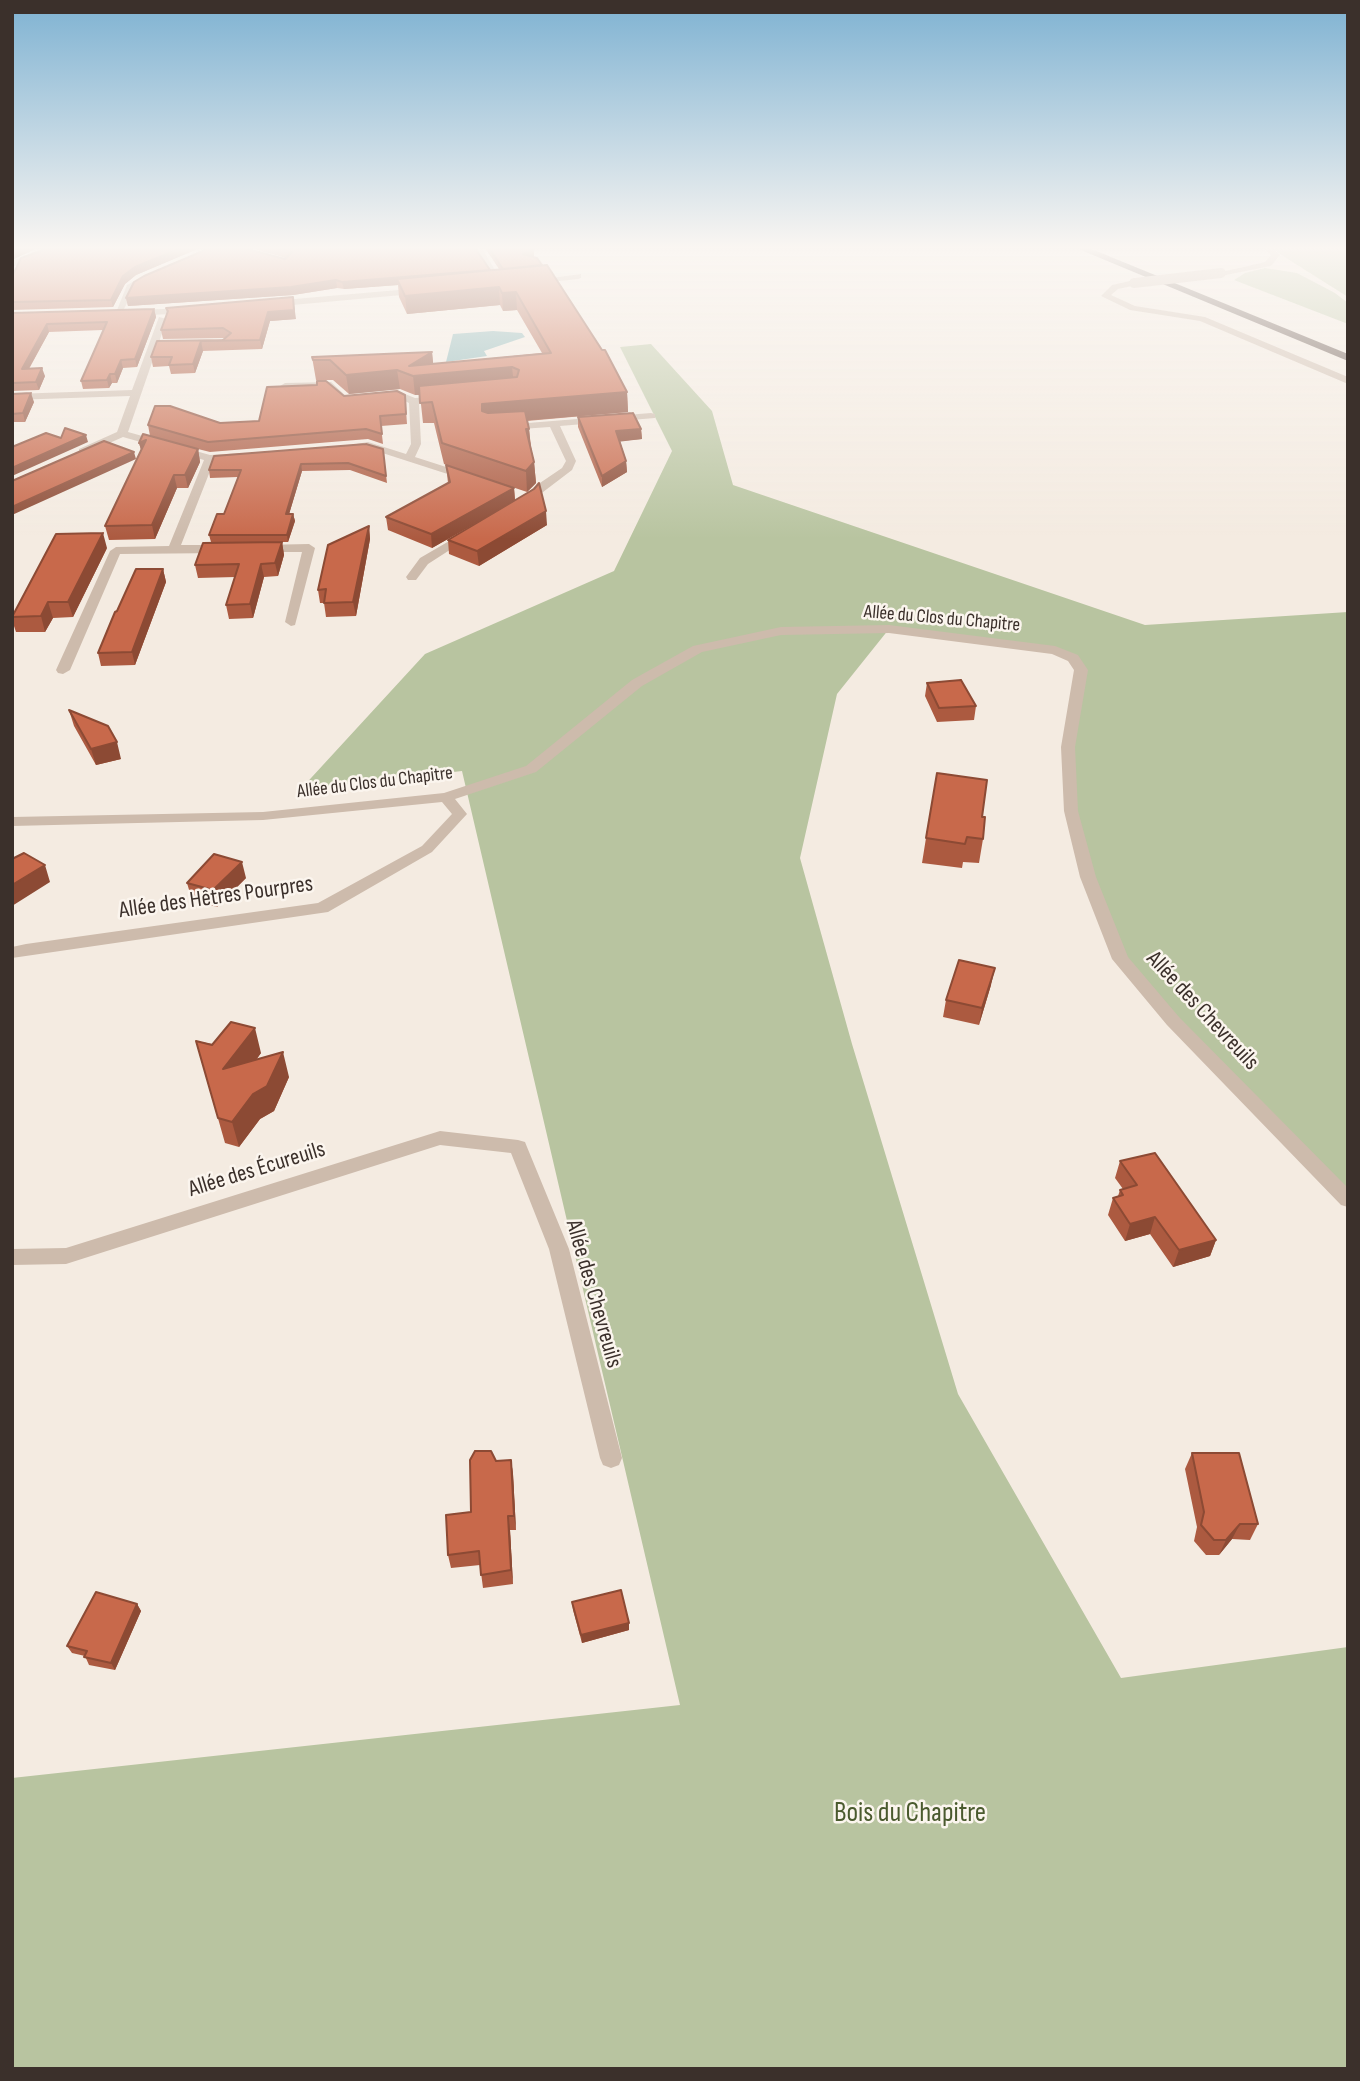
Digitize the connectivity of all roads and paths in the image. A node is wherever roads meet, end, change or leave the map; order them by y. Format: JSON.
{"nodes":[{"id":1,"x":153,"y":345,"type":"edge"},
{"id":2,"x":1263,"y":345,"type":"edge"},
{"id":3,"x":1315,"y":345,"type":"edge"},
{"id":4,"x":1344,"y":357,"type":"edge"},
{"id":5,"x":1348,"y":381,"type":"edge"},
{"id":6,"x":285,"y":386,"type":"edge"},
{"id":7,"x":135,"y":393,"type":"junction"},
{"id":8,"x":12,"y":397,"type":"edge"},
{"id":9,"x":373,"y":397,"type":"edge"},
{"id":10,"x":359,"y":398,"type":"edge"},
{"id":11,"x":451,"y":398,"type":"edge"},
{"id":12,"x":414,"y":401,"type":"junction"},
{"id":13,"x":651,"y":416,"type":"dead end"},
{"id":14,"x":553,"y":424,"type":"junction"},
{"id":15,"x":489,"y":428,"type":"edge"},
{"id":16,"x":122,"y":434,"type":"junction"},
{"id":17,"x":342,"y":447,"type":"edge"},
{"id":18,"x":250,"y":454,"type":"edge"},
{"id":19,"x":73,"y":456,"type":"edge"},
{"id":20,"x":210,"y":457,"type":"junction"},
{"id":21,"x":409,"y":458,"type":"junction"},
{"id":22,"x":481,"y":482,"type":"edge"},
{"id":23,"x":506,"y":512,"type":"edge"},
{"id":24,"x":482,"y":526,"type":"edge"},
{"id":25,"x":255,"y":548,"type":"edge"},
{"id":26,"x":174,"y":549,"type":"junction"},
{"id":27,"x":242,"y":549,"type":"edge"},
{"id":28,"x":412,"y":577,"type":"dead end"},
{"id":29,"x":291,"y":622,"type":"dead end"},
{"id":30,"x":1073,"y":658,"type":"joint"},
{"id":31,"x":63,"y":670,"type":"dead end"},
{"id":32,"x":446,"y":797,"type":"junction"},
{"id":33,"x":12,"y":822,"type":"edge"},
{"id":34,"x":12,"y":953,"type":"edge"},
{"id":35,"x":518,"y":1147,"type":"joint"},
{"id":36,"x":1348,"y":1200,"type":"edge"},
{"id":37,"x":12,"y":1257,"type":"edge"},
{"id":38,"x":611,"y":1458,"type":"dead end"}],
"edges":[{"from":1,"to":7,"type":"street"},
{"from":2,"to":5,"type":"street","bridge":true},
{"from":3,"to":4,"type":"highway"},
{"from":6,"to":10,"type":"street"},
{"from":7,"to":8,"type":"street"},
{"from":7,"to":16,"type":"street"},
{"from":9,"to":12,"type":"street"},
{"from":11,"to":12,"type":"street"},
{"from":12,"to":21,"type":"street"},
{"from":13,"to":14,"type":"street"},
{"from":14,"to":15,"type":"street"},
{"from":14,"to":23,"type":"street"},
{"from":16,"to":19,"type":"street"},
{"from":16,"to":20,"type":"street"},
{"from":17,"to":21,"type":"street"},
{"from":18,"to":20,"type":"street"},
{"from":20,"to":26,"type":"street"},
{"from":21,"to":22,"type":"street"},
{"from":24,"to":28,"type":"street"},
{"from":25,"to":29,"type":"street"},
{"from":26,"to":27,"type":"street"},
{"from":26,"to":31,"type":"street"},
{"from":30,"to":32,"type":"street","name":"Allée du Clos du Chapitre"},
{"from":30,"to":36,"type":"street","name":"Allée des Chevreuils"},
{"from":32,"to":33,"type":"street","name":"Allée du Clos du Chapitre"},
{"from":32,"to":34,"type":"street","name":"Allée des Hêtres Pourpres"},
{"from":35,"to":37,"type":"street","name":"Allée des Écureuils"},
{"from":35,"to":38,"type":"street","name":"Allée des Chevreuils"}]}
